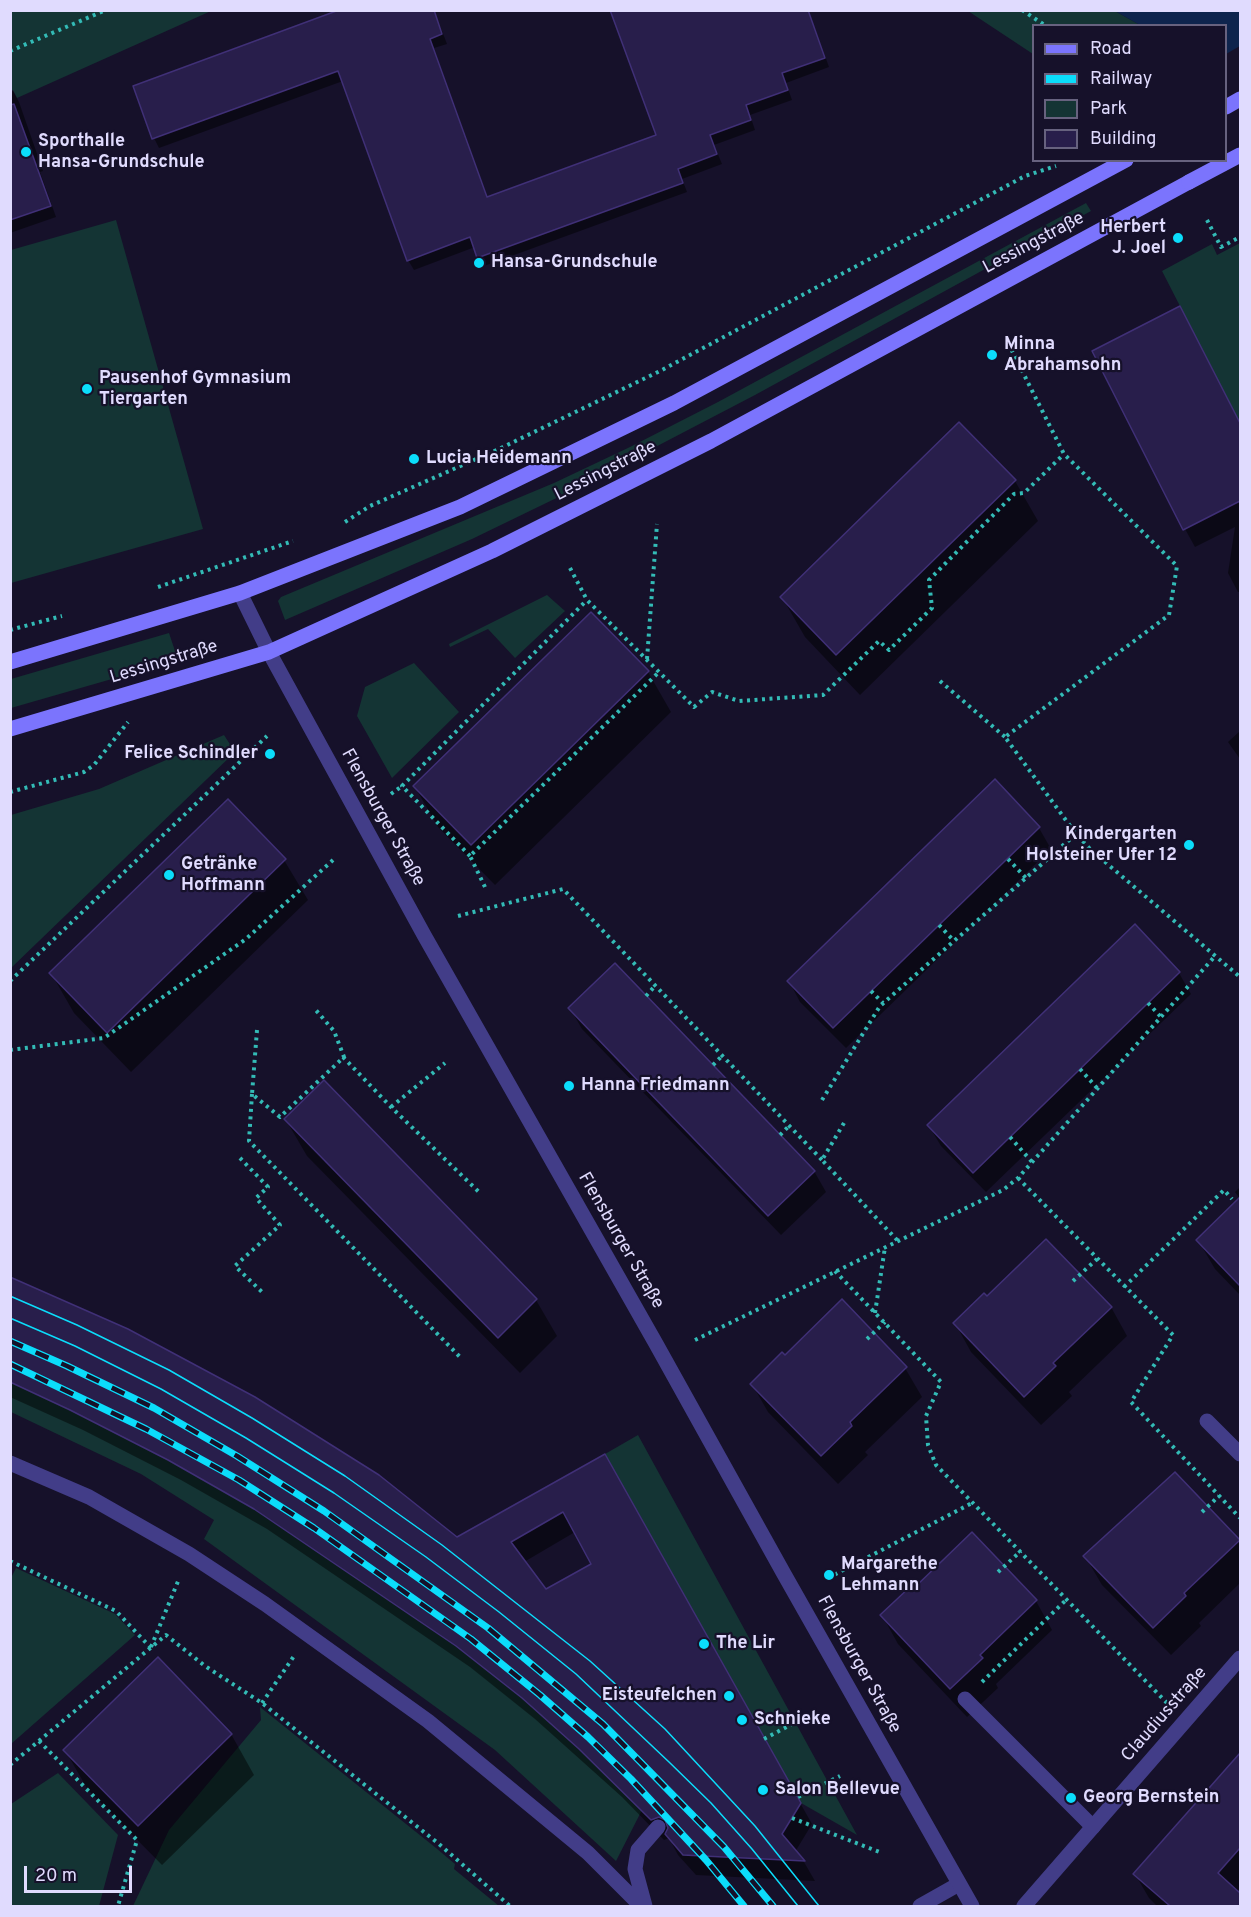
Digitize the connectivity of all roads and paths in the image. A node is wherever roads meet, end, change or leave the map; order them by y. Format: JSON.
{"nodes":[{"id":1,"x":106,"y":10,"type":"edge"},
{"id":2,"x":1022,"y":10,"type":"edge"},
{"id":3,"x":1043,"y":24,"type":"edge"},
{"id":4,"x":10,"y":51,"type":"edge"},
{"id":5,"x":1122,"y":162,"type":"edge"},
{"id":6,"x":1227,"y":162,"type":"edge"},
{"id":7,"x":1062,"y":164,"type":"dead end"},
{"id":8,"x":1208,"y":220,"type":"dead end"},
{"id":9,"x":1240,"y":237,"type":"edge"},
{"id":10,"x":1008,"y":344,"type":"dead end"},
{"id":11,"x":1064,"y":454,"type":"junction"},
{"id":12,"x":657,"y":524,"type":"dead end"},
{"id":13,"x":336,"y":527,"type":"dead end"},
{"id":14,"x":304,"y":538,"type":"dead end"},
{"id":15,"x":570,"y":568,"type":"dead end"},
{"id":16,"x":149,"y":591,"type":"dead end"},
{"id":17,"x":240,"y":593,"type":"junction"},
{"id":18,"x":587,"y":600,"type":"junction"},
{"id":19,"x":66,"y":615,"type":"dead end"},
{"id":20,"x":10,"y":630,"type":"edge"},
{"id":21,"x":269,"y":652,"type":"junction"},
{"id":22,"x":647,"y":659,"type":"junction"},
{"id":23,"x":10,"y":662,"type":"edge"},
{"id":24,"x":659,"y":672,"type":"junction"},
{"id":25,"x":940,"y":681,"type":"dead end"},
{"id":26,"x":129,"y":720,"type":"dead end"},
{"id":27,"x":10,"y":729,"type":"edge"},
{"id":28,"x":267,"y":736,"type":"dead end"},
{"id":29,"x":1005,"y":737,"type":"junction"},
{"id":30,"x":402,"y":786,"type":"junction"},
{"id":31,"x":10,"y":792,"type":"edge"},
{"id":32,"x":391,"y":794,"type":"dead end"},
{"id":33,"x":1076,"y":834,"type":"junction"},
{"id":34,"x":470,"y":856,"type":"junction"},
{"id":35,"x":1008,"y":859,"type":"dead end"},
{"id":36,"x":333,"y":860,"type":"dead end"},
{"id":37,"x":1026,"y":878,"type":"junction"},
{"id":38,"x":485,"y":887,"type":"dead end"},
{"id":39,"x":458,"y":916,"type":"dead end"},
{"id":40,"x":939,"y":925,"type":"dead end"},
{"id":41,"x":954,"y":941,"type":"junction"},
{"id":42,"x":1215,"y":955,"type":"junction"},
{"id":43,"x":1240,"y":976,"type":"edge"},
{"id":44,"x":10,"y":981,"type":"edge"},
{"id":45,"x":655,"y":986,"type":"junction"},
{"id":46,"x":871,"y":991,"type":"dead end"},
{"id":47,"x":646,"y":996,"type":"dead end"},
{"id":48,"x":883,"y":1003,"type":"junction"},
{"id":49,"x":1148,"y":1003,"type":"dead end"},
{"id":50,"x":314,"y":1008,"type":"dead end"},
{"id":51,"x":1161,"y":1017,"type":"junction"},
{"id":52,"x":257,"y":1030,"type":"dead end"},
{"id":53,"x":10,"y":1050,"type":"edge"},
{"id":54,"x":722,"y":1056,"type":"junction"},
{"id":55,"x":343,"y":1057,"type":"dead end"},
{"id":56,"x":445,"y":1063,"type":"dead end"},
{"id":57,"x":713,"y":1065,"type":"dead end"},
{"id":58,"x":1080,"y":1070,"type":"dead end"},
{"id":59,"x":1097,"y":1088,"type":"junction"},
{"id":60,"x":252,"y":1094,"type":"junction"},
{"id":61,"x":822,"y":1100,"type":"dead end"},
{"id":62,"x":391,"y":1107,"type":"junction"},
{"id":63,"x":844,"y":1124,"type":"dead end"},
{"id":64,"x":789,"y":1126,"type":"junction"},
{"id":65,"x":780,"y":1135,"type":"dead end"},
{"id":66,"x":1010,"y":1137,"type":"dead end"},
{"id":67,"x":240,"y":1158,"type":"dead end"},
{"id":68,"x":822,"y":1160,"type":"junction"},
{"id":69,"x":1032,"y":1162,"type":"junction"},
{"id":70,"x":1018,"y":1178,"type":"junction"},
{"id":71,"x":480,"y":1193,"type":"dead end"},
{"id":72,"x":1232,"y":1199,"type":"dead end"},
{"id":73,"x":898,"y":1241,"type":"junction"},
{"id":74,"x":885,"y":1246,"type":"junction"},
{"id":75,"x":1097,"y":1259,"type":"junction"},
{"id":76,"x":835,"y":1271,"type":"junction"},
{"id":77,"x":1073,"y":1281,"type":"dead end"},
{"id":78,"x":1124,"y":1287,"type":"junction"},
{"id":79,"x":262,"y":1292,"type":"dead end"},
{"id":80,"x":875,"y":1313,"type":"junction"},
{"id":81,"x":885,"y":1322,"type":"junction"},
{"id":82,"x":867,"y":1339,"type":"dead end"},
{"id":83,"x":695,"y":1340,"type":"dead end"},
{"id":84,"x":460,"y":1357,"type":"dead end"},
{"id":85,"x":1207,"y":1421,"type":"dead end"},
{"id":86,"x":1240,"y":1454,"type":"edge"},
{"id":87,"x":10,"y":1463,"type":"edge"},
{"id":88,"x":1219,"y":1496,"type":"junction"},
{"id":89,"x":974,"y":1502,"type":"junction"},
{"id":90,"x":1202,"y":1512,"type":"dead end"},
{"id":91,"x":1240,"y":1518,"type":"edge"},
{"id":92,"x":1021,"y":1551,"type":"junction"},
{"id":93,"x":189,"y":1554,"type":"junction"},
{"id":94,"x":10,"y":1561,"type":"edge"},
{"id":95,"x":998,"y":1572,"type":"dead end"},
{"id":96,"x":828,"y":1578,"type":"dead end"},
{"id":97,"x":1068,"y":1599,"type":"junction"},
{"id":98,"x":309,"y":1636,"type":"junction"},
{"id":99,"x":151,"y":1648,"type":"junction"},
{"id":100,"x":1240,"y":1658,"type":"edge"},
{"id":101,"x":965,"y":1699,"type":"joint"},
{"id":102,"x":262,"y":1703,"type":"junction"},
{"id":103,"x":807,"y":1716,"type":"dead end"},
{"id":104,"x":1185,"y":1722,"type":"junction"},
{"id":105,"x":764,"y":1739,"type":"dead end"},
{"id":106,"x":39,"y":1741,"type":"junction"},
{"id":107,"x":10,"y":1765,"type":"edge"},
{"id":108,"x":840,"y":1776,"type":"dead end"},
{"id":109,"x":798,"y":1797,"type":"dead end"},
{"id":110,"x":792,"y":1818,"type":"dead end"},
{"id":111,"x":658,"y":1827,"type":"dead end"},
{"id":112,"x":1093,"y":1827,"type":"junction"},
{"id":113,"x":882,"y":1853,"type":"dead end"},
{"id":114,"x":959,"y":1884,"type":"junction"},
{"id":115,"x":117,"y":1906,"type":"edge"},
{"id":116,"x":510,"y":1906,"type":"edge"},
{"id":117,"x":643,"y":1906,"type":"edge"},
{"id":118,"x":920,"y":1906,"type":"edge"},
{"id":119,"x":972,"y":1906,"type":"edge"},
{"id":120,"x":1024,"y":1906,"type":"edge"}],
"edges":[{"from":1,"to":4,"type":"path"},
{"from":2,"to":3,"type":"path"},
{"from":5,"to":17,"type":"main road","name":"Lessingstraße"},
{"from":6,"to":21,"type":"main road","name":"Lessingstraße","bridge":true},
{"from":7,"to":13,"type":"path"},
{"from":8,"to":9,"type":"path"},
{"from":10,"to":11,"type":"path"},
{"from":11,"to":24,"type":"path"},
{"from":11,"to":29,"type":"path"},
{"from":12,"to":22,"type":"path"},
{"from":14,"to":16,"type":"path"},
{"from":15,"to":18,"type":"path"},
{"from":17,"to":21,"type":"street","name":"Flensburger Straße"},
{"from":17,"to":23,"type":"main road","name":"Lessingstraße"},
{"from":18,"to":22,"type":"path"},
{"from":18,"to":30,"type":"path"},
{"from":19,"to":20,"type":"path"},
{"from":21,"to":27,"type":"main road","name":"Lessingstraße"},
{"from":21,"to":114,"type":"street","name":"Flensburger Straße"},
{"from":22,"to":24,"type":"path"},
{"from":24,"to":34,"type":"path"},
{"from":25,"to":29,"type":"path"},
{"from":26,"to":31,"type":"path"},
{"from":28,"to":44,"type":"path"},
{"from":29,"to":33,"type":"path"},
{"from":30,"to":32,"type":"path"},
{"from":30,"to":34,"type":"path"},
{"from":33,"to":37,"type":"path"},
{"from":33,"to":42,"type":"path"},
{"from":34,"to":38,"type":"path"},
{"from":35,"to":37,"type":"path"},
{"from":36,"to":53,"type":"path"},
{"from":37,"to":41,"type":"path"},
{"from":39,"to":45,"type":"path"},
{"from":40,"to":41,"type":"path"},
{"from":41,"to":48,"type":"path"},
{"from":42,"to":43,"type":"path"},
{"from":42,"to":51,"type":"path"},
{"from":45,"to":47,"type":"path"},
{"from":45,"to":54,"type":"path"},
{"from":46,"to":48,"type":"path"},
{"from":48,"to":61,"type":"path"},
{"from":49,"to":51,"type":"path"},
{"from":50,"to":60,"type":"path"},
{"from":51,"to":59,"type":"path"},
{"from":52,"to":60,"type":"path"},
{"from":54,"to":57,"type":"path"},
{"from":54,"to":64,"type":"path"},
{"from":55,"to":62,"type":"path"},
{"from":56,"to":62,"type":"path"},
{"from":58,"to":59,"type":"path"},
{"from":59,"to":69,"type":"path"},
{"from":60,"to":84,"type":"path"},
{"from":62,"to":71,"type":"path"},
{"from":63,"to":68,"type":"path"},
{"from":64,"to":65,"type":"path"},
{"from":64,"to":68,"type":"path"},
{"from":66,"to":69,"type":"path"},
{"from":67,"to":79,"type":"path"},
{"from":68,"to":73,"type":"path"},
{"from":69,"to":70,"type":"path"},
{"from":70,"to":73,"type":"path"},
{"from":70,"to":75,"type":"path"},
{"from":72,"to":78,"type":"path"},
{"from":73,"to":74,"type":"path"},
{"from":74,"to":76,"type":"path"},
{"from":74,"to":80,"type":"path"},
{"from":75,"to":77,"type":"path"},
{"from":75,"to":78,"type":"path"},
{"from":76,"to":80,"type":"path"},
{"from":76,"to":83,"type":"path"},
{"from":78,"to":88,"type":"path"},
{"from":80,"to":81,"type":"path"},
{"from":81,"to":82,"type":"path"},
{"from":81,"to":89,"type":"path"},
{"from":85,"to":86,"type":"street"},
{"from":87,"to":93,"type":"street"},
{"from":88,"to":90,"type":"path"},
{"from":88,"to":91,"type":"path"},
{"from":89,"to":92,"type":"path"},
{"from":89,"to":96,"type":"path"},
{"from":92,"to":95,"type":"path"},
{"from":92,"to":97,"type":"path"},
{"from":93,"to":98,"type":"street"},
{"from":93,"to":99,"type":"path"},
{"from":94,"to":99,"type":"path"},
{"from":97,"to":101,"type":"path"},
{"from":97,"to":104,"type":"path"},
{"from":98,"to":102,"type":"path"},
{"from":98,"to":117,"type":"street"},
{"from":99,"to":102,"type":"path"},
{"from":99,"to":106,"type":"path"},
{"from":100,"to":104,"type":"street","name":"Claudiusstraße"},
{"from":101,"to":112,"type":"street"},
{"from":102,"to":116,"type":"path"},
{"from":103,"to":105,"type":"path"},
{"from":104,"to":112,"type":"street","name":"Claudiusstraße"},
{"from":106,"to":107,"type":"path"},
{"from":106,"to":115,"type":"path"},
{"from":108,"to":109,"type":"path"},
{"from":110,"to":113,"type":"path"},
{"from":111,"to":117,"type":"street"},
{"from":112,"to":120,"type":"street","name":"Claudiusstraße"},
{"from":114,"to":118,"type":"street"},
{"from":114,"to":119,"type":"street","name":"Flensburger Straße"}]}
